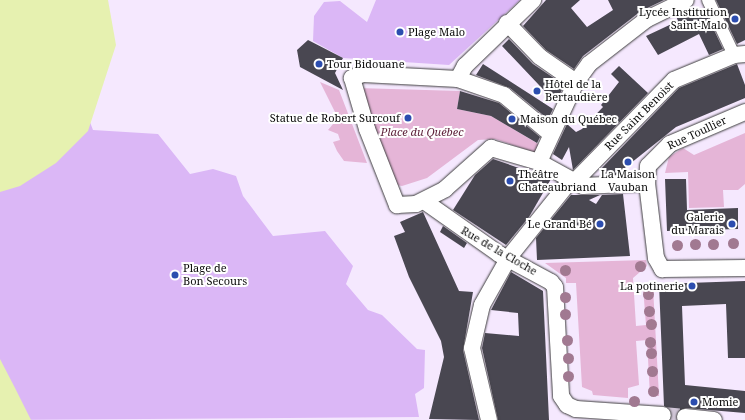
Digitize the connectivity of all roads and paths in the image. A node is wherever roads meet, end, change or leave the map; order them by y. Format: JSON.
{"nodes":[{"id":1,"x":533,"y":0,"type":"edge"},
{"id":2,"x":686,"y":0,"type":"edge"},
{"id":3,"x":708,"y":0,"type":"edge"},
{"id":4,"x":507,"y":23,"type":"junction"},
{"id":5,"x":739,"y":55,"type":"edge"},
{"id":6,"x":458,"y":79,"type":"junction"},
{"id":7,"x":576,"y":82,"type":"junction"},
{"id":8,"x":745,"y":112,"type":"edge"},
{"id":9,"x":551,"y":134,"type":"junction"},
{"id":10,"x":539,"y":162,"type":"junction"},
{"id":11,"x":573,"y":181,"type":"junction"},
{"id":12,"x":647,"y":183,"type":"junction"},
{"id":13,"x":424,"y":201,"type":"junction"},
{"id":14,"x":509,"y":257,"type":"junction"},
{"id":15,"x":745,"y":268,"type":"edge"},
{"id":16,"x":575,"y":414,"type":"edge"},
{"id":17,"x":658,"y":416,"type":"tunnel mouth"},
{"id":18,"x":692,"y":418,"type":"edge"},
{"id":19,"x":489,"y":420,"type":"edge"},
{"id":20,"x":714,"y":420,"type":"edge"}],
"edges":[{"from":1,"to":4,"type":"street"},
{"from":2,"to":7,"type":"street"},
{"from":3,"to":5,"type":"street"},
{"from":4,"to":6,"type":"street"},
{"from":4,"to":7,"type":"street"},
{"from":5,"to":11,"type":"street","name":"Rue Saint Benoist"},
{"from":6,"to":9,"type":"street"},
{"from":6,"to":13,"type":"street"},
{"from":7,"to":9,"type":"street"},
{"from":8,"to":12,"type":"street","name":"Rue Toullier"},
{"from":9,"to":10,"type":"street"},
{"from":10,"to":11,"type":"street"},
{"from":10,"to":13,"type":"street"},
{"from":11,"to":12,"type":"street"},
{"from":11,"to":14,"type":"street","name":"Rue Saint Benoist"},
{"from":12,"to":15,"type":"street","name":"Rue Toullier"},
{"from":13,"to":14,"type":"street","name":"Rue de la Cloche"},
{"from":14,"to":16,"type":"street","name":"Rue de la Cloche"},
{"from":14,"to":19,"type":"street","name":"Rue Saint Benoist"},
{"from":16,"to":17,"type":"street"},
{"from":18,"to":20,"type":"street"}]}
